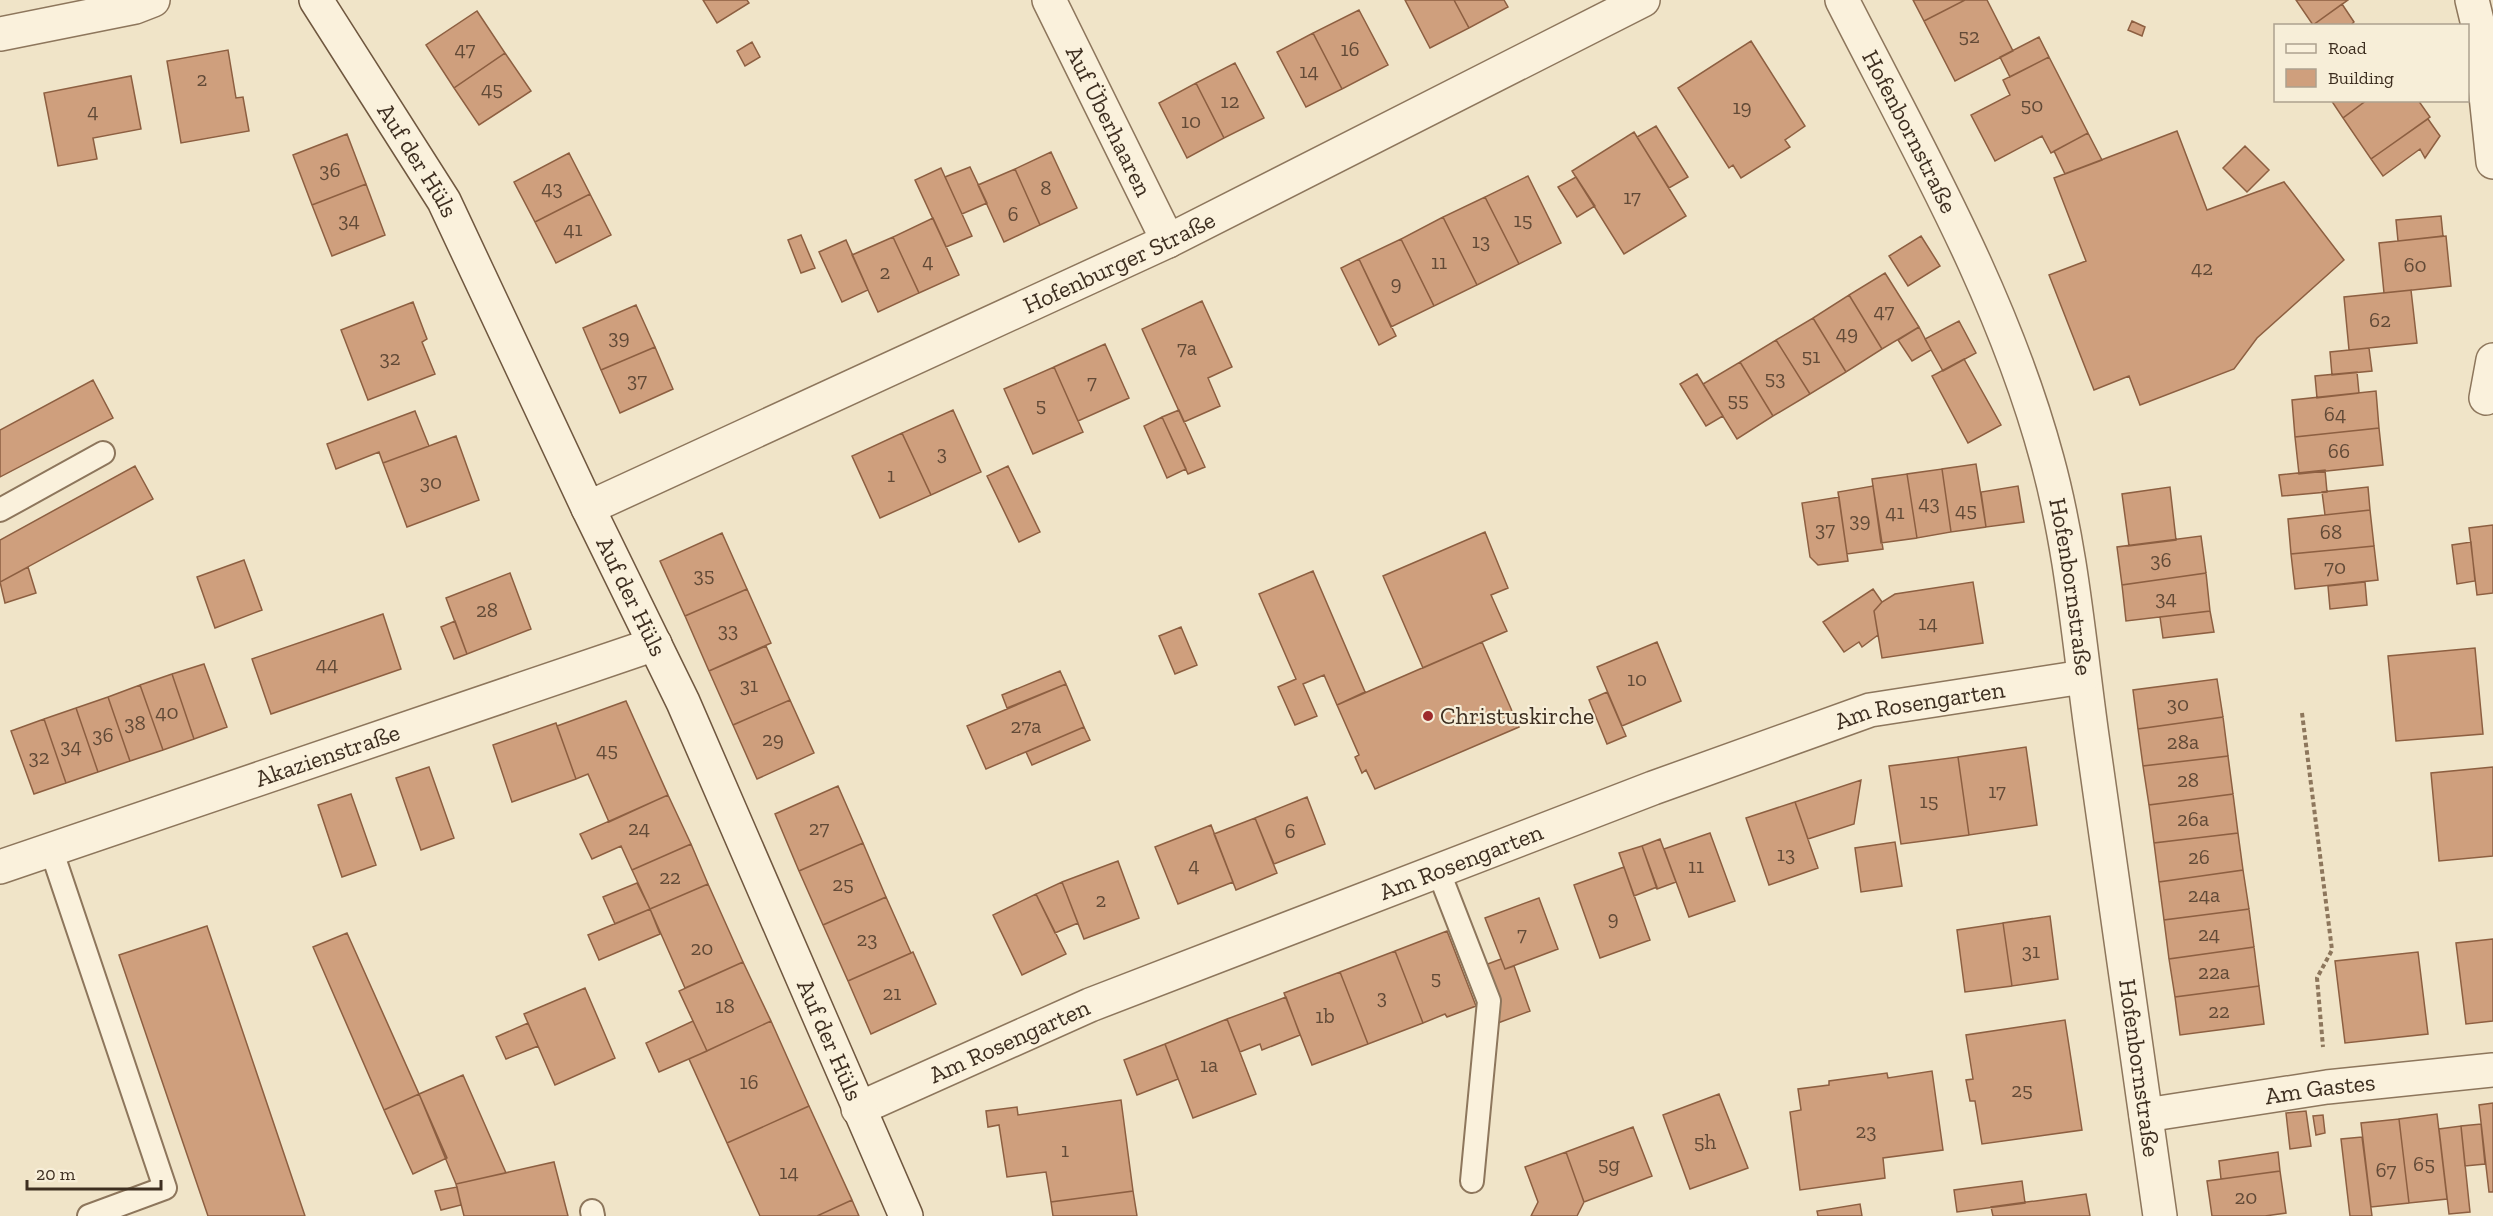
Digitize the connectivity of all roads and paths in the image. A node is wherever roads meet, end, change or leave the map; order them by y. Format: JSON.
{"nodes":[{"id":1,"x":153,"y":0,"type":"edge"},
{"id":2,"x":316,"y":0,"type":"edge"},
{"id":3,"x":1049,"y":0,"type":"edge"},
{"id":4,"x":1643,"y":0,"type":"edge"},
{"id":5,"x":1842,"y":0,"type":"edge"},
{"id":6,"x":2472,"y":0,"type":"edge"},
{"id":7,"x":0,"y":34,"type":"edge"},
{"id":8,"x":2493,"y":162,"type":"edge"},
{"id":9,"x":1168,"y":241,"type":"junction"},
{"id":10,"x":2493,"y":360,"type":"edge"},
{"id":11,"x":2486,"y":398,"type":"dead end"},
{"id":12,"x":103,"y":453,"type":"dead end"},
{"id":13,"x":588,"y":508,"type":"junction"},
{"id":14,"x":0,"y":510,"type":"edge"},
{"id":15,"x":655,"y":644,"type":"junction"},
{"id":16,"x":2083,"y":677,"type":"junction"},
{"id":17,"x":2302,"y":713,"type":"dead end"},
{"id":18,"x":51,"y":849,"type":"junction"},
{"id":19,"x":0,"y":867,"type":"edge"},
{"id":20,"x":1438,"y":870,"type":"junction"},
{"id":21,"x":2493,"y":1070,"type":"edge"},
{"id":22,"x":2327,"y":1087,"type":"junction"},
{"id":23,"x":858,"y":1109,"type":"junction"},
{"id":24,"x":2146,"y":1115,"type":"junction"},
{"id":25,"x":1472,"y":1181,"type":"dead end"},
{"id":26,"x":89,"y":1216,"type":"edge"},
{"id":27,"x":906,"y":1216,"type":"edge"},
{"id":28,"x":2160,"y":1216,"type":"edge"}],
"edges":[{"from":1,"to":7,"type":"street"},
{"from":2,"to":13,"type":"street","name":"Auf der Hüls"},
{"from":3,"to":9,"type":"street","name":"Auf Überhaaren"},
{"from":4,"to":9,"type":"street","name":"Hofenburger Straße"},
{"from":5,"to":16,"type":"street","name":"Hofenbornstraße"},
{"from":6,"to":8,"type":"street"},
{"from":9,"to":13,"type":"street","name":"Hofenburger Straße"},
{"from":10,"to":11,"type":"street"},
{"from":12,"to":14,"type":"lane"},
{"from":13,"to":15,"type":"street","name":"Auf der Hüls"},
{"from":15,"to":18,"type":"street","name":"Akazienstraße"},
{"from":15,"to":23,"type":"street","name":"Auf der Hüls"},
{"from":16,"to":20,"type":"street","name":"Am Rosengarten"},
{"from":16,"to":24,"type":"street","name":"Hofenbornstraße"},
{"from":17,"to":22,"type":"path"},
{"from":18,"to":19,"type":"street","name":"Akazienstraße"},
{"from":18,"to":26,"type":"lane"},
{"from":20,"to":23,"type":"street","name":"Am Rosengarten"},
{"from":20,"to":25,"type":"lane"},
{"from":21,"to":22,"type":"street","name":"Am Gastes"},
{"from":22,"to":24,"type":"street","name":"Am Gastes"},
{"from":23,"to":27,"type":"street","name":"Auf der Hüls"},
{"from":24,"to":28,"type":"street","name":"Hofenbornstraße"}]}
